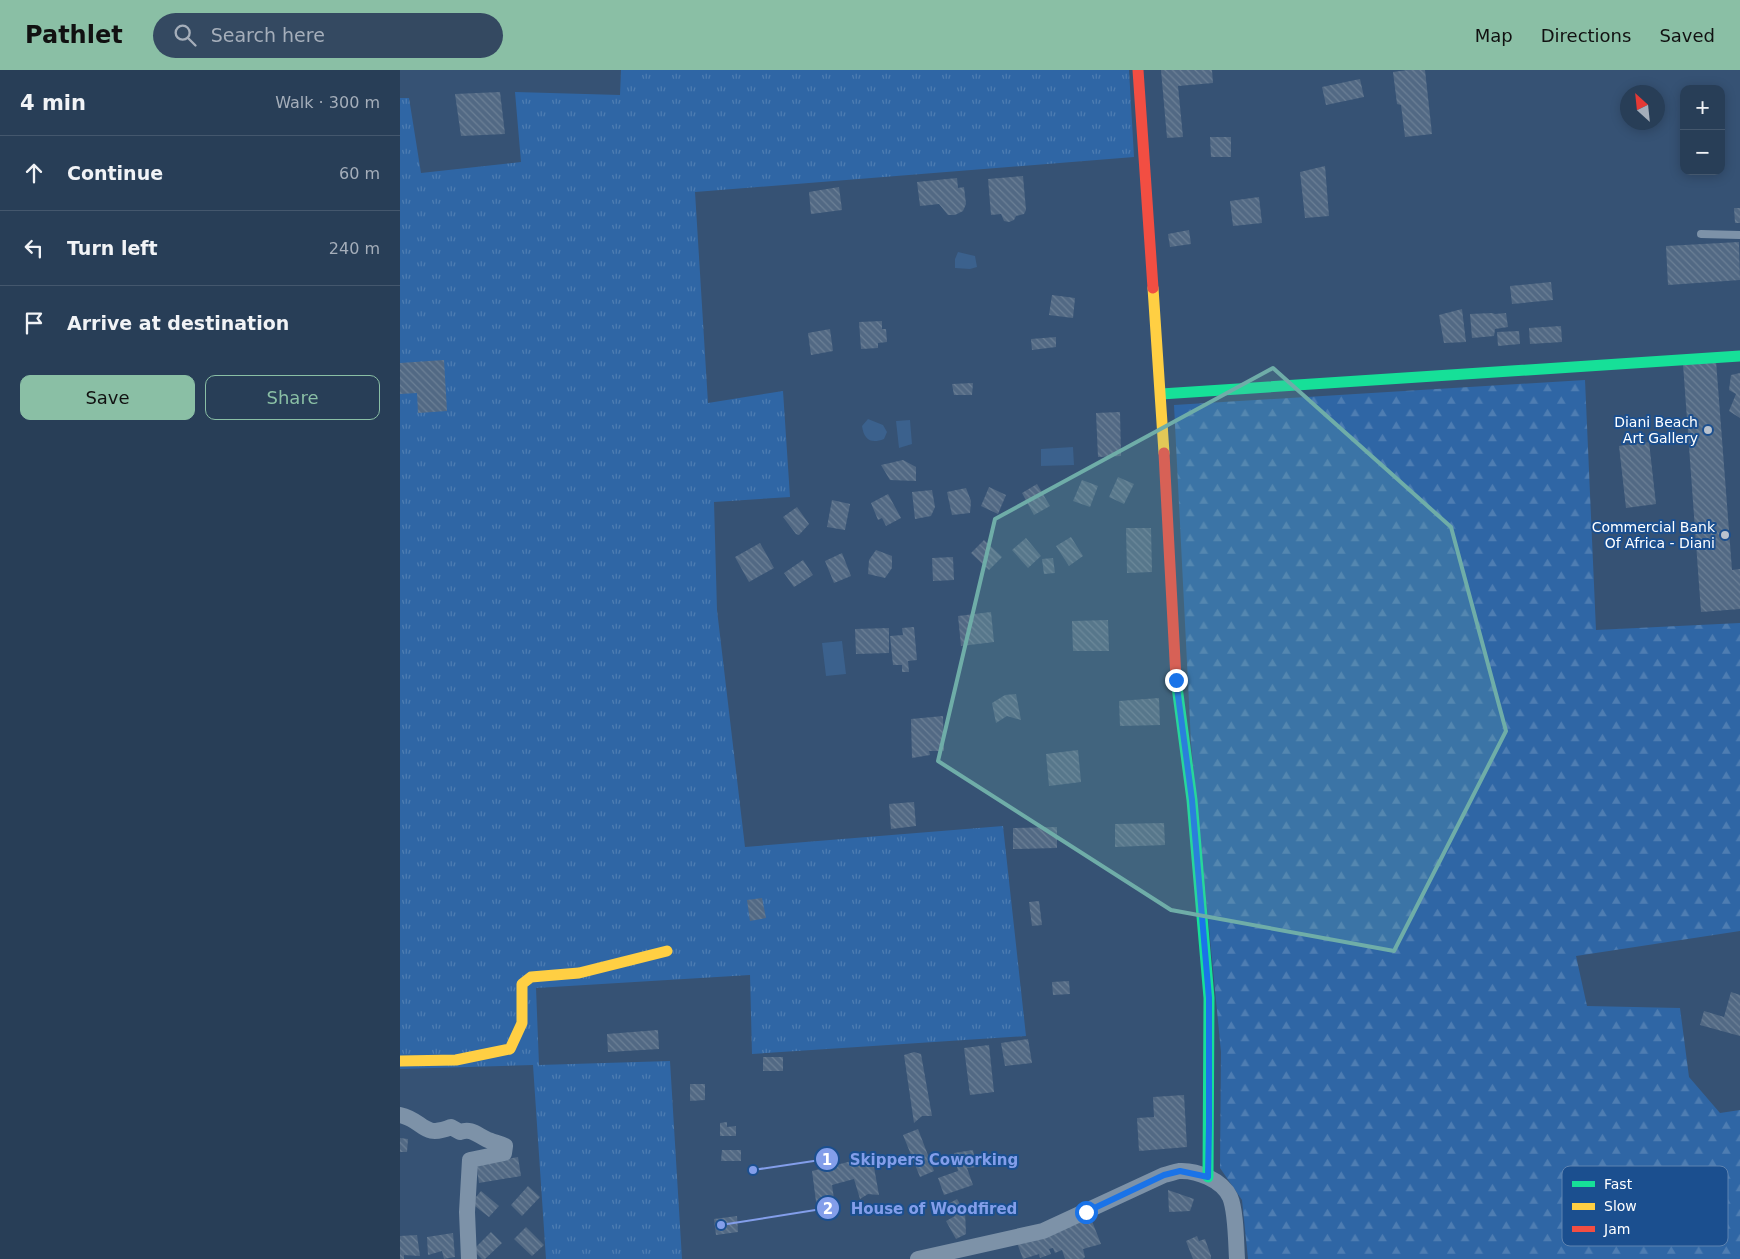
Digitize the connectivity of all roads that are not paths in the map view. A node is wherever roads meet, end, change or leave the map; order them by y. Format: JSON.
{"nodes":[{"id":1,"x":1138,"y":70,"type":"edge"},
{"id":2,"x":1701,"y":234,"type":"dead end"},
{"id":3,"x":1740,"y":235,"type":"edge"},
{"id":4,"x":1740,"y":356,"type":"edge"},
{"id":5,"x":1161,"y":394,"type":"junction"},
{"id":6,"x":667,"y":951,"type":"dead end"},
{"id":7,"x":400,"y":1061,"type":"edge"},
{"id":8,"x":400,"y":1115,"type":"edge"},
{"id":9,"x":1208,"y":1177,"type":"junction"},
{"id":10,"x":469,"y":1259,"type":"edge"},
{"id":11,"x":918,"y":1259,"type":"edge"},
{"id":12,"x":1237,"y":1259,"type":"edge"}],
"edges":[{"from":1,"to":5,"type":"street"},
{"from":2,"to":3,"type":"lane"},
{"from":4,"to":5,"type":"street"},
{"from":5,"to":9,"type":"street"},
{"from":6,"to":7,"type":"street"},
{"from":8,"to":10,"type":"street"},
{"from":9,"to":11,"type":"street"},
{"from":9,"to":12,"type":"street"}]}
